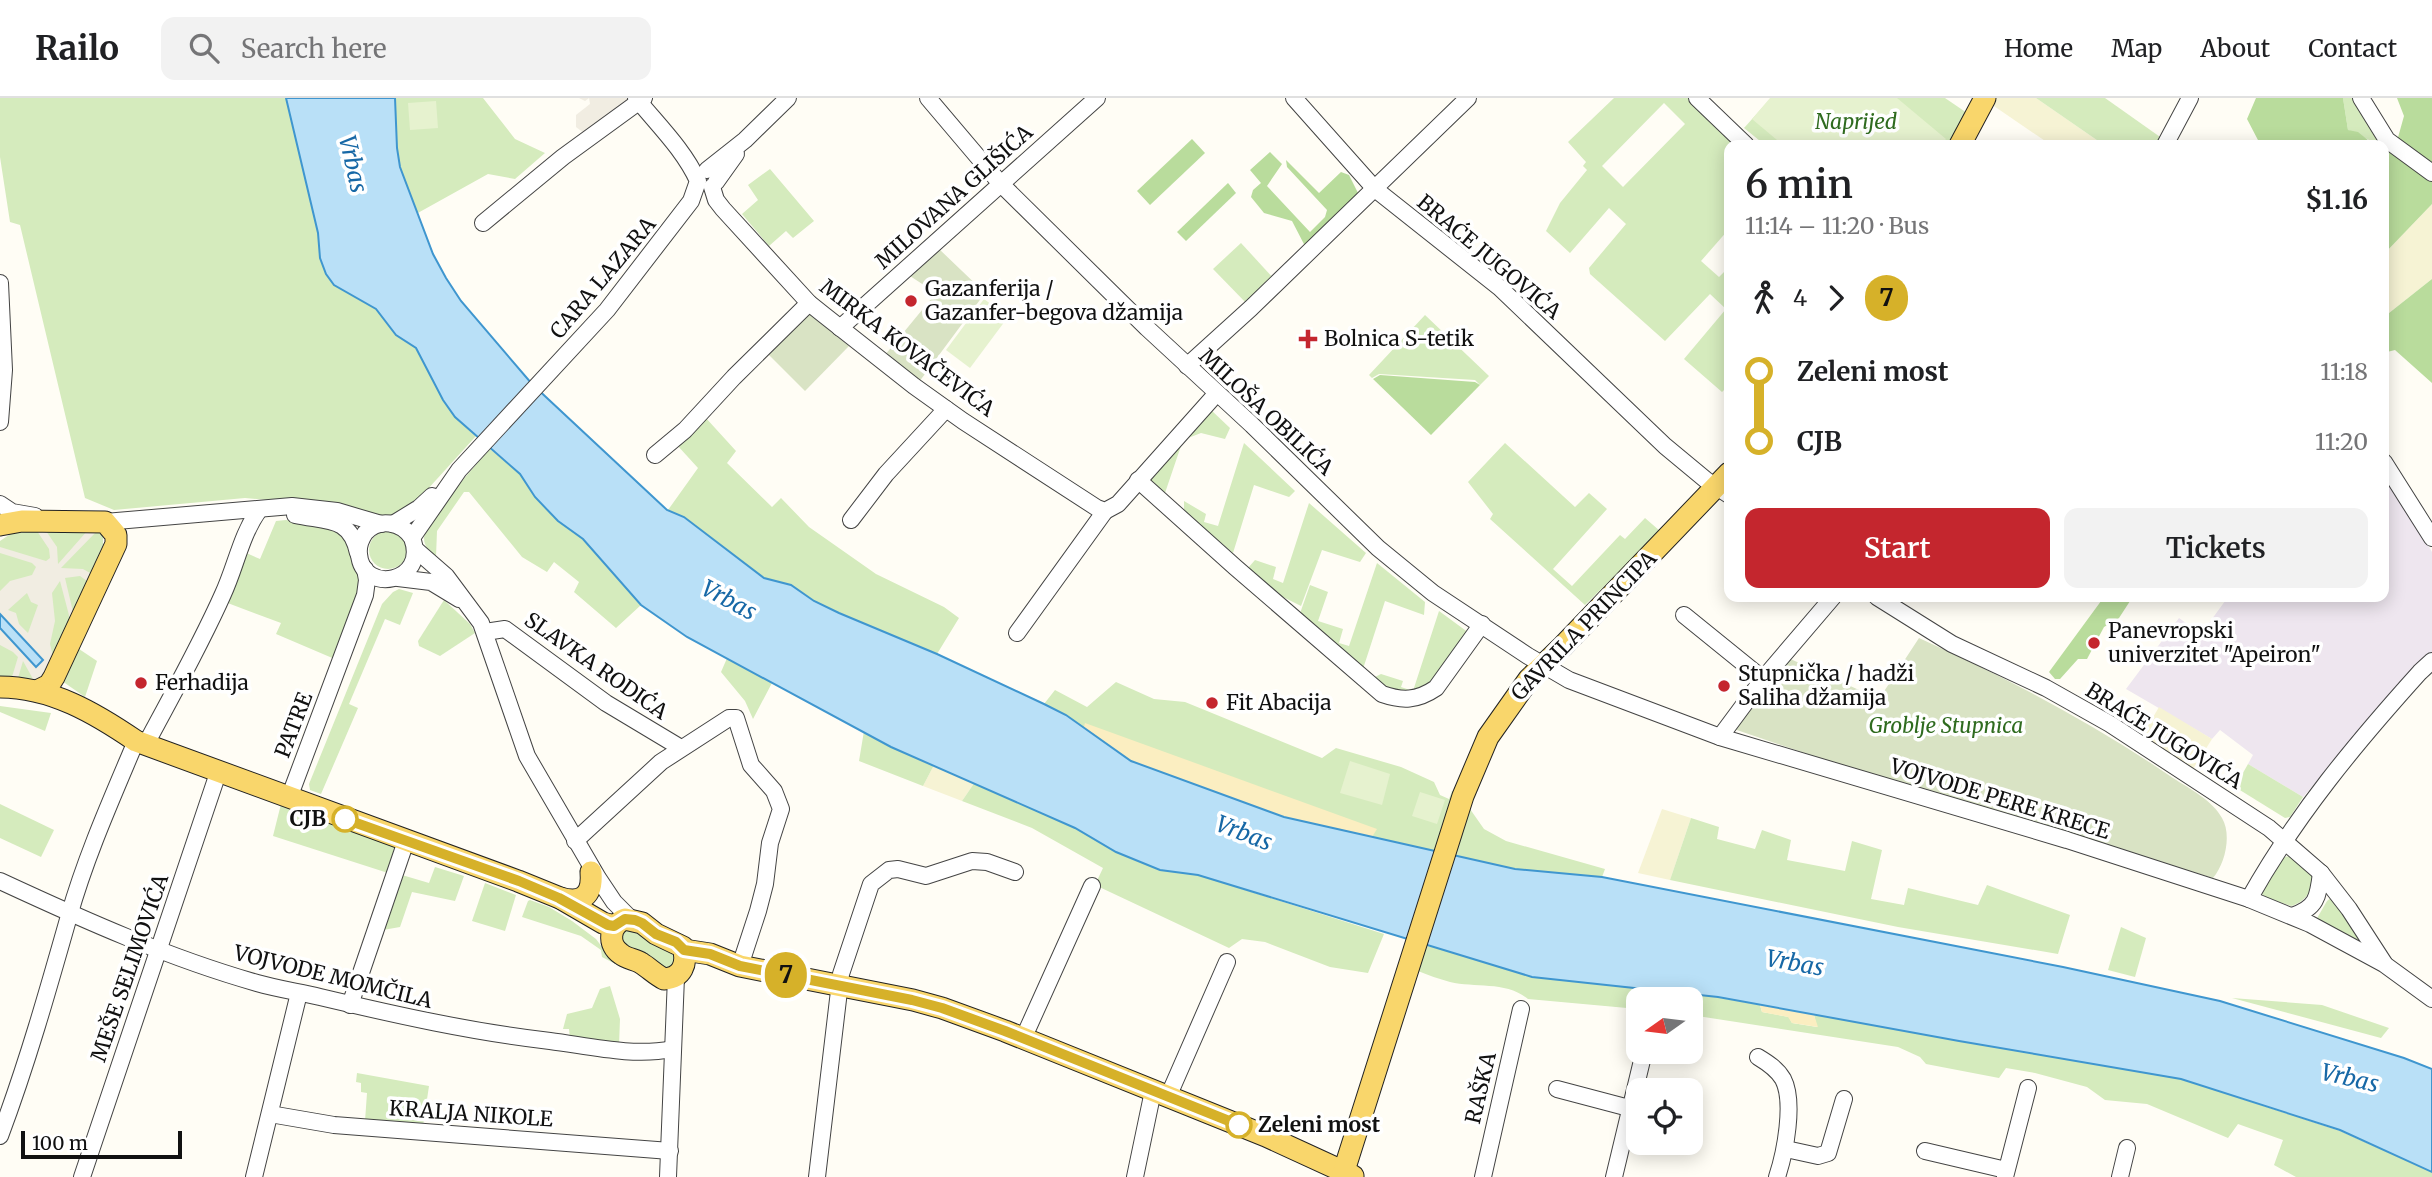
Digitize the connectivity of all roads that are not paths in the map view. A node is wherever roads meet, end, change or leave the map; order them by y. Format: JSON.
{"nodes":[{"id":1,"x":788,"y":98,"type":"edge"},
{"id":2,"x":928,"y":98,"type":"edge"},
{"id":3,"x":1097,"y":98,"type":"edge"},
{"id":4,"x":1294,"y":98,"type":"edge"},
{"id":5,"x":1468,"y":98,"type":"edge"},
{"id":6,"x":1697,"y":98,"type":"edge"},
{"id":7,"x":1985,"y":98,"type":"edge"},
{"id":8,"x":2190,"y":98,"type":"edge"},
{"id":9,"x":2361,"y":98,"type":"edge"},
{"id":10,"x":640,"y":99,"type":"edge"},
{"id":11,"x":1741,"y":140,"type":"edge"},
{"id":12,"x":1963,"y":140,"type":"edge"},
{"id":13,"x":2168,"y":140,"type":"edge"},
{"id":14,"x":2388,"y":140,"type":"edge"},
{"id":15,"x":2389,"y":141,"type":"edge"},
{"id":16,"x":2432,"y":173,"type":"edge"},
{"id":17,"x":708,"y":180,"type":"junction"},
{"id":18,"x":1000,"y":183,"type":"junction"},
{"id":19,"x":1375,"y":189,"type":"junction"},
{"id":20,"x":690,"y":209,"type":"junction"},
{"id":21,"x":723,"y":209,"type":"junction"},
{"id":22,"x":483,"y":223,"type":"dead end"},
{"id":23,"x":0,"y":283,"type":"edge"},
{"id":24,"x":809,"y":303,"type":"junction"},
{"id":25,"x":840,"y":328,"type":"junction"},
{"id":26,"x":1187,"y":366,"type":"junction"},
{"id":27,"x":1217,"y":393,"type":"junction"},
{"id":28,"x":947,"y":409,"type":"junction"},
{"id":29,"x":0,"y":422,"type":"edge"},
{"id":30,"x":655,"y":455,"type":"dead end"},
{"id":31,"x":463,"y":464,"type":"junction"},
{"id":32,"x":2389,"y":470,"type":"edge"},
{"id":33,"x":1138,"y":480,"type":"junction"},
{"id":34,"x":1724,"y":484,"type":"edge"},
{"id":35,"x":1724,"y":486,"type":"edge"},
{"id":36,"x":0,"y":504,"type":"edge"},
{"id":37,"x":264,"y":510,"type":"junction"},
{"id":38,"x":1105,"y":511,"type":"junction"},
{"id":39,"x":157,"y":518,"type":"junction"},
{"id":40,"x":61,"y":520,"type":"junction"},
{"id":41,"x":851,"y":520,"type":"dead end"},
{"id":42,"x":105,"y":522,"type":"junction"},
{"id":43,"x":387,"y":524,"type":"junction"},
{"id":44,"x":0,"y":525,"type":"edge"},
{"id":45,"x":2432,"y":538,"type":"edge"},
{"id":46,"x":116,"y":540,"type":"junction"},
{"id":47,"x":414,"y":544,"type":"junction"},
{"id":48,"x":362,"y":563,"type":"junction"},
{"id":49,"x":392,"y":579,"type":"junction"},
{"id":50,"x":1829,"y":602,"type":"edge"},
{"id":51,"x":1885,"y":602,"type":"edge"},
{"id":52,"x":469,"y":608,"type":"junction"},
{"id":53,"x":1684,"y":615,"type":"dead end"},
{"id":54,"x":1482,"y":624,"type":"junction"},
{"id":55,"x":485,"y":632,"type":"junction"},
{"id":56,"x":1017,"y":633,"type":"dead end"},
{"id":57,"x":2432,"y":661,"type":"edge"},
{"id":58,"x":1545,"y":664,"type":"junction"},
{"id":59,"x":338,"y":667,"type":"junction"},
{"id":60,"x":1763,"y":679,"type":"junction"},
{"id":61,"x":46,"y":684,"type":"junction"},
{"id":62,"x":0,"y":687,"type":"edge"},
{"id":63,"x":1720,"y":737,"type":"junction"},
{"id":64,"x":141,"y":743,"type":"junction"},
{"id":65,"x":681,"y":748,"type":"junction"},
{"id":66,"x":219,"y":773,"type":"junction"},
{"id":67,"x":289,"y":798,"type":"junction"},
{"id":68,"x":406,"y":841,"type":"junction"},
{"id":69,"x":2284,"y":841,"type":"junction"},
{"id":70,"x":578,"y":846,"type":"junction"},
{"id":71,"x":591,"y":872,"type":"junction"},
{"id":72,"x":1015,"y":872,"type":"dead end"},
{"id":73,"x":2321,"y":873,"type":"junction"},
{"id":74,"x":0,"y":881,"type":"edge"},
{"id":75,"x":1091,"y":886,"type":"dead end"},
{"id":76,"x":554,"y":896,"type":"junction"},
{"id":77,"x":2249,"y":899,"type":"junction"},
{"id":78,"x":70,"y":914,"type":"junction"},
{"id":79,"x":2292,"y":916,"type":"junction"},
{"id":80,"x":620,"y":931,"type":"junction"},
{"id":81,"x":159,"y":949,"type":"junction"},
{"id":82,"x":1227,"y":962,"type":"dead end"},
{"id":83,"x":2385,"y":964,"type":"junction"},
{"id":84,"x":681,"y":965,"type":"junction"},
{"id":85,"x":738,"y":965,"type":"junction"},
{"id":86,"x":651,"y":970,"type":"junction"},
{"id":87,"x":840,"y":986,"type":"junction"},
{"id":88,"x":299,"y":993,"type":"junction"},
{"id":89,"x":2432,"y":999,"type":"edge"},
{"id":90,"x":350,"y":1005,"type":"junction"},
{"id":91,"x":1521,"y":1009,"type":"dead end"},
{"id":92,"x":1023,"y":1038,"type":"junction"},
{"id":93,"x":672,"y":1044,"type":"junction"},
{"id":94,"x":1758,"y":1057,"type":"dead end"},
{"id":95,"x":1557,"y":1088,"type":"dead end"},
{"id":96,"x":2028,"y":1088,"type":"dead end"},
{"id":97,"x":1160,"y":1094,"type":"junction"},
{"id":98,"x":1844,"y":1099,"type":"dead end"},
{"id":99,"x":1626,"y":1107,"type":"edge"},
{"id":100,"x":270,"y":1114,"type":"junction"},
{"id":101,"x":1626,"y":1122,"type":"edge"},
{"id":102,"x":0,"y":1136,"type":"edge"},
{"id":103,"x":1786,"y":1149,"type":"junction"},
{"id":104,"x":2127,"y":1149,"type":"dead end"},
{"id":105,"x":670,"y":1151,"type":"junction"},
{"id":106,"x":1926,"y":1151,"type":"dead end"},
{"id":107,"x":2006,"y":1174,"type":"edge"},
{"id":108,"x":1347,"y":1175,"type":"edge"},
{"id":109,"x":82,"y":1177,"type":"edge"},
{"id":110,"x":254,"y":1177,"type":"edge"},
{"id":111,"x":667,"y":1177,"type":"edge"},
{"id":112,"x":817,"y":1177,"type":"edge"},
{"id":113,"x":1135,"y":1177,"type":"edge"},
{"id":114,"x":1483,"y":1177,"type":"edge"},
{"id":115,"x":1614,"y":1177,"type":"edge"},
{"id":116,"x":1777,"y":1177,"type":"edge"},
{"id":117,"x":2120,"y":1177,"type":"edge"}],
"edges":[{"from":1,"to":17,"type":"street","name":"CARA LAZARA"},
{"from":2,"to":18,"type":"street","name":"MILOŠA OBILIĆA"},
{"from":3,"to":18,"type":"street","name":"MILOVANA GLIŠIĆA"},
{"from":4,"to":19,"type":"street","name":"BRAĆE JUGOVIĆA"},
{"from":5,"to":19,"type":"street"},
{"from":6,"to":11,"type":"street"},
{"from":7,"to":12,"type":"main road"},
{"from":8,"to":13,"type":"street"},
{"from":9,"to":14,"type":"street"},
{"from":10,"to":17,"type":"street","name":"MIRKA KOVAČEVIĆA"},
{"from":10,"to":22,"type":"street"},
{"from":15,"to":16,"type":"street"},
{"from":17,"to":20,"type":"street","name":"CARA LAZARA"},
{"from":17,"to":21,"type":"street","name":"MIRKA KOVAČEVIĆA"},
{"from":18,"to":25,"type":"street","name":"MILOVANA GLIŠIĆA"},
{"from":18,"to":26,"type":"street","name":"MILOŠA OBILIĆA"},
{"from":19,"to":26,"type":"street"},
{"from":19,"to":34,"type":"street","name":"BRAĆE JUGOVIĆA"},
{"from":20,"to":21,"type":"street"},
{"from":20,"to":31,"type":"street","name":"CARA LAZARA"},
{"from":21,"to":24,"type":"street","name":"MIRKA KOVAČEVIĆA"},
{"from":23,"to":29,"type":"street"},
{"from":24,"to":25,"type":"street","name":"MIRKA KOVAČEVIĆA"},
{"from":24,"to":30,"type":"street"},
{"from":25,"to":28,"type":"street","name":"MIRKA KOVAČEVIĆA"},
{"from":26,"to":27,"type":"street","name":"MILOŠA OBILIĆA"},
{"from":27,"to":33,"type":"street"},
{"from":27,"to":54,"type":"street","name":"MILOŠA OBILIĆA"},
{"from":28,"to":38,"type":"street","name":"MIRKA KOVAČEVIĆA"},
{"from":28,"to":41,"type":"street"},
{"from":31,"to":43,"type":"street","name":"PATRE"},
{"from":31,"to":47,"type":"street","name":"PATRE"},
{"from":32,"to":45,"type":"street"},
{"from":33,"to":38,"type":"street"},
{"from":33,"to":54,"type":"street"},
{"from":35,"to":58,"type":"main road","name":"GAVRILA PRINCIPA"},
{"from":36,"to":40,"type":"street"},
{"from":37,"to":39,"type":"street"},
{"from":37,"to":43,"type":"street"},
{"from":37,"to":48,"type":"street"},
{"from":37,"to":64,"type":"street"},
{"from":38,"to":56,"type":"street"},
{"from":39,"to":42,"type":"street"},
{"from":39,"to":46,"type":"street"},
{"from":40,"to":42,"type":"main road"},
{"from":40,"to":44,"type":"main road"},
{"from":42,"to":46,"type":"main road"},
{"from":43,"to":47,"type":"street"},
{"from":43,"to":48,"type":"street","name":"PATRE"},
{"from":46,"to":61,"type":"main road"},
{"from":47,"to":49,"type":"street","name":"PATRE"},
{"from":47,"to":52,"type":"street"},
{"from":48,"to":49,"type":"street"},
{"from":48,"to":59,"type":"street","name":"PATRE"},
{"from":49,"to":52,"type":"street"},
{"from":49,"to":59,"type":"street","name":"PATRE"},
{"from":50,"to":60,"type":"street"},
{"from":51,"to":69,"type":"street","name":"BRAĆE JUGOVIĆA"},
{"from":52,"to":55,"type":"street"},
{"from":53,"to":60,"type":"street"},
{"from":54,"to":58,"type":"street","name":"MILOŠA OBILIĆA"},
{"from":55,"to":65,"type":"street","name":"SLAVKA RODIĆA"},
{"from":55,"to":70,"type":"street"},
{"from":57,"to":69,"type":"street"},
{"from":58,"to":63,"type":"street","name":"VOJVODE PERE KRECE"},
{"from":58,"to":108,"type":"main road","name":"GAVRILA PRINCIPA"},
{"from":59,"to":67,"type":"street","name":"PATRE"},
{"from":60,"to":63,"type":"street"},
{"from":61,"to":62,"type":"main road"},
{"from":61,"to":64,"type":"main road"},
{"from":63,"to":77,"type":"street","name":"VOJVODE PERE KRECE"},
{"from":64,"to":66,"type":"main road"},
{"from":64,"to":78,"type":"street"},
{"from":65,"to":70,"type":"street"},
{"from":65,"to":85,"type":"street"},
{"from":66,"to":67,"type":"main road"},
{"from":66,"to":81,"type":"street","name":"MEŠE SELIMOVIĆA"},
{"from":67,"to":68,"type":"main road"},
{"from":68,"to":76,"type":"main road"},
{"from":68,"to":90,"type":"street"},
{"from":69,"to":73,"type":"street","name":"BRAĆE JUGOVIĆA"},
{"from":69,"to":77,"type":"street"},
{"from":70,"to":71,"type":"street"},
{"from":70,"to":80,"type":"street"},
{"from":71,"to":76,"type":"main road"},
{"from":71,"to":80,"type":"street"},
{"from":72,"to":87,"type":"street"},
{"from":73,"to":79,"type":"street"},
{"from":73,"to":83,"type":"street","name":"BRAĆE JUGOVIĆA"},
{"from":74,"to":78,"type":"street","name":"VOJVODE MOMČILA"},
{"from":75,"to":92,"type":"street"},
{"from":76,"to":80,"type":"main road"},
{"from":77,"to":79,"type":"street","name":"VOJVODE PERE KRECE"},
{"from":78,"to":81,"type":"street","name":"VOJVODE MOMČILA"},
{"from":78,"to":102,"type":"street"},
{"from":79,"to":83,"type":"street","name":"VOJVODE PERE KRECE"},
{"from":80,"to":84,"type":"main road"},
{"from":80,"to":86,"type":"main road"},
{"from":81,"to":88,"type":"street","name":"VOJVODE MOMČILA"},
{"from":81,"to":109,"type":"street","name":"MEŠE SELIMOVIĆA"},
{"from":82,"to":97,"type":"street"},
{"from":83,"to":89,"type":"street","name":"VOJVODE PERE KRECE"},
{"from":84,"to":85,"type":"main road"},
{"from":84,"to":86,"type":"main road"},
{"from":84,"to":93,"type":"street"},
{"from":85,"to":87,"type":"main road"},
{"from":86,"to":93,"type":"street"},
{"from":87,"to":92,"type":"main road"},
{"from":87,"to":112,"type":"street"},
{"from":88,"to":90,"type":"street","name":"VOJVODE MOMČILA"},
{"from":88,"to":100,"type":"street"},
{"from":90,"to":93,"type":"street","name":"VOJVODE MOMČILA"},
{"from":91,"to":114,"type":"street","name":"RAŠKA"},
{"from":92,"to":97,"type":"main road"},
{"from":93,"to":105,"type":"street"},
{"from":94,"to":103,"type":"street"},
{"from":95,"to":99,"type":"street"},
{"from":96,"to":107,"type":"street"},
{"from":97,"to":108,"type":"main road"},
{"from":97,"to":113,"type":"street"},
{"from":98,"to":103,"type":"street"},
{"from":100,"to":105,"type":"street","name":"KRALJA NIKOLE"},
{"from":100,"to":110,"type":"street"},
{"from":101,"to":115,"type":"street"},
{"from":103,"to":116,"type":"street"},
{"from":104,"to":117,"type":"street"},
{"from":105,"to":111,"type":"street"},
{"from":106,"to":107,"type":"street"}]}
